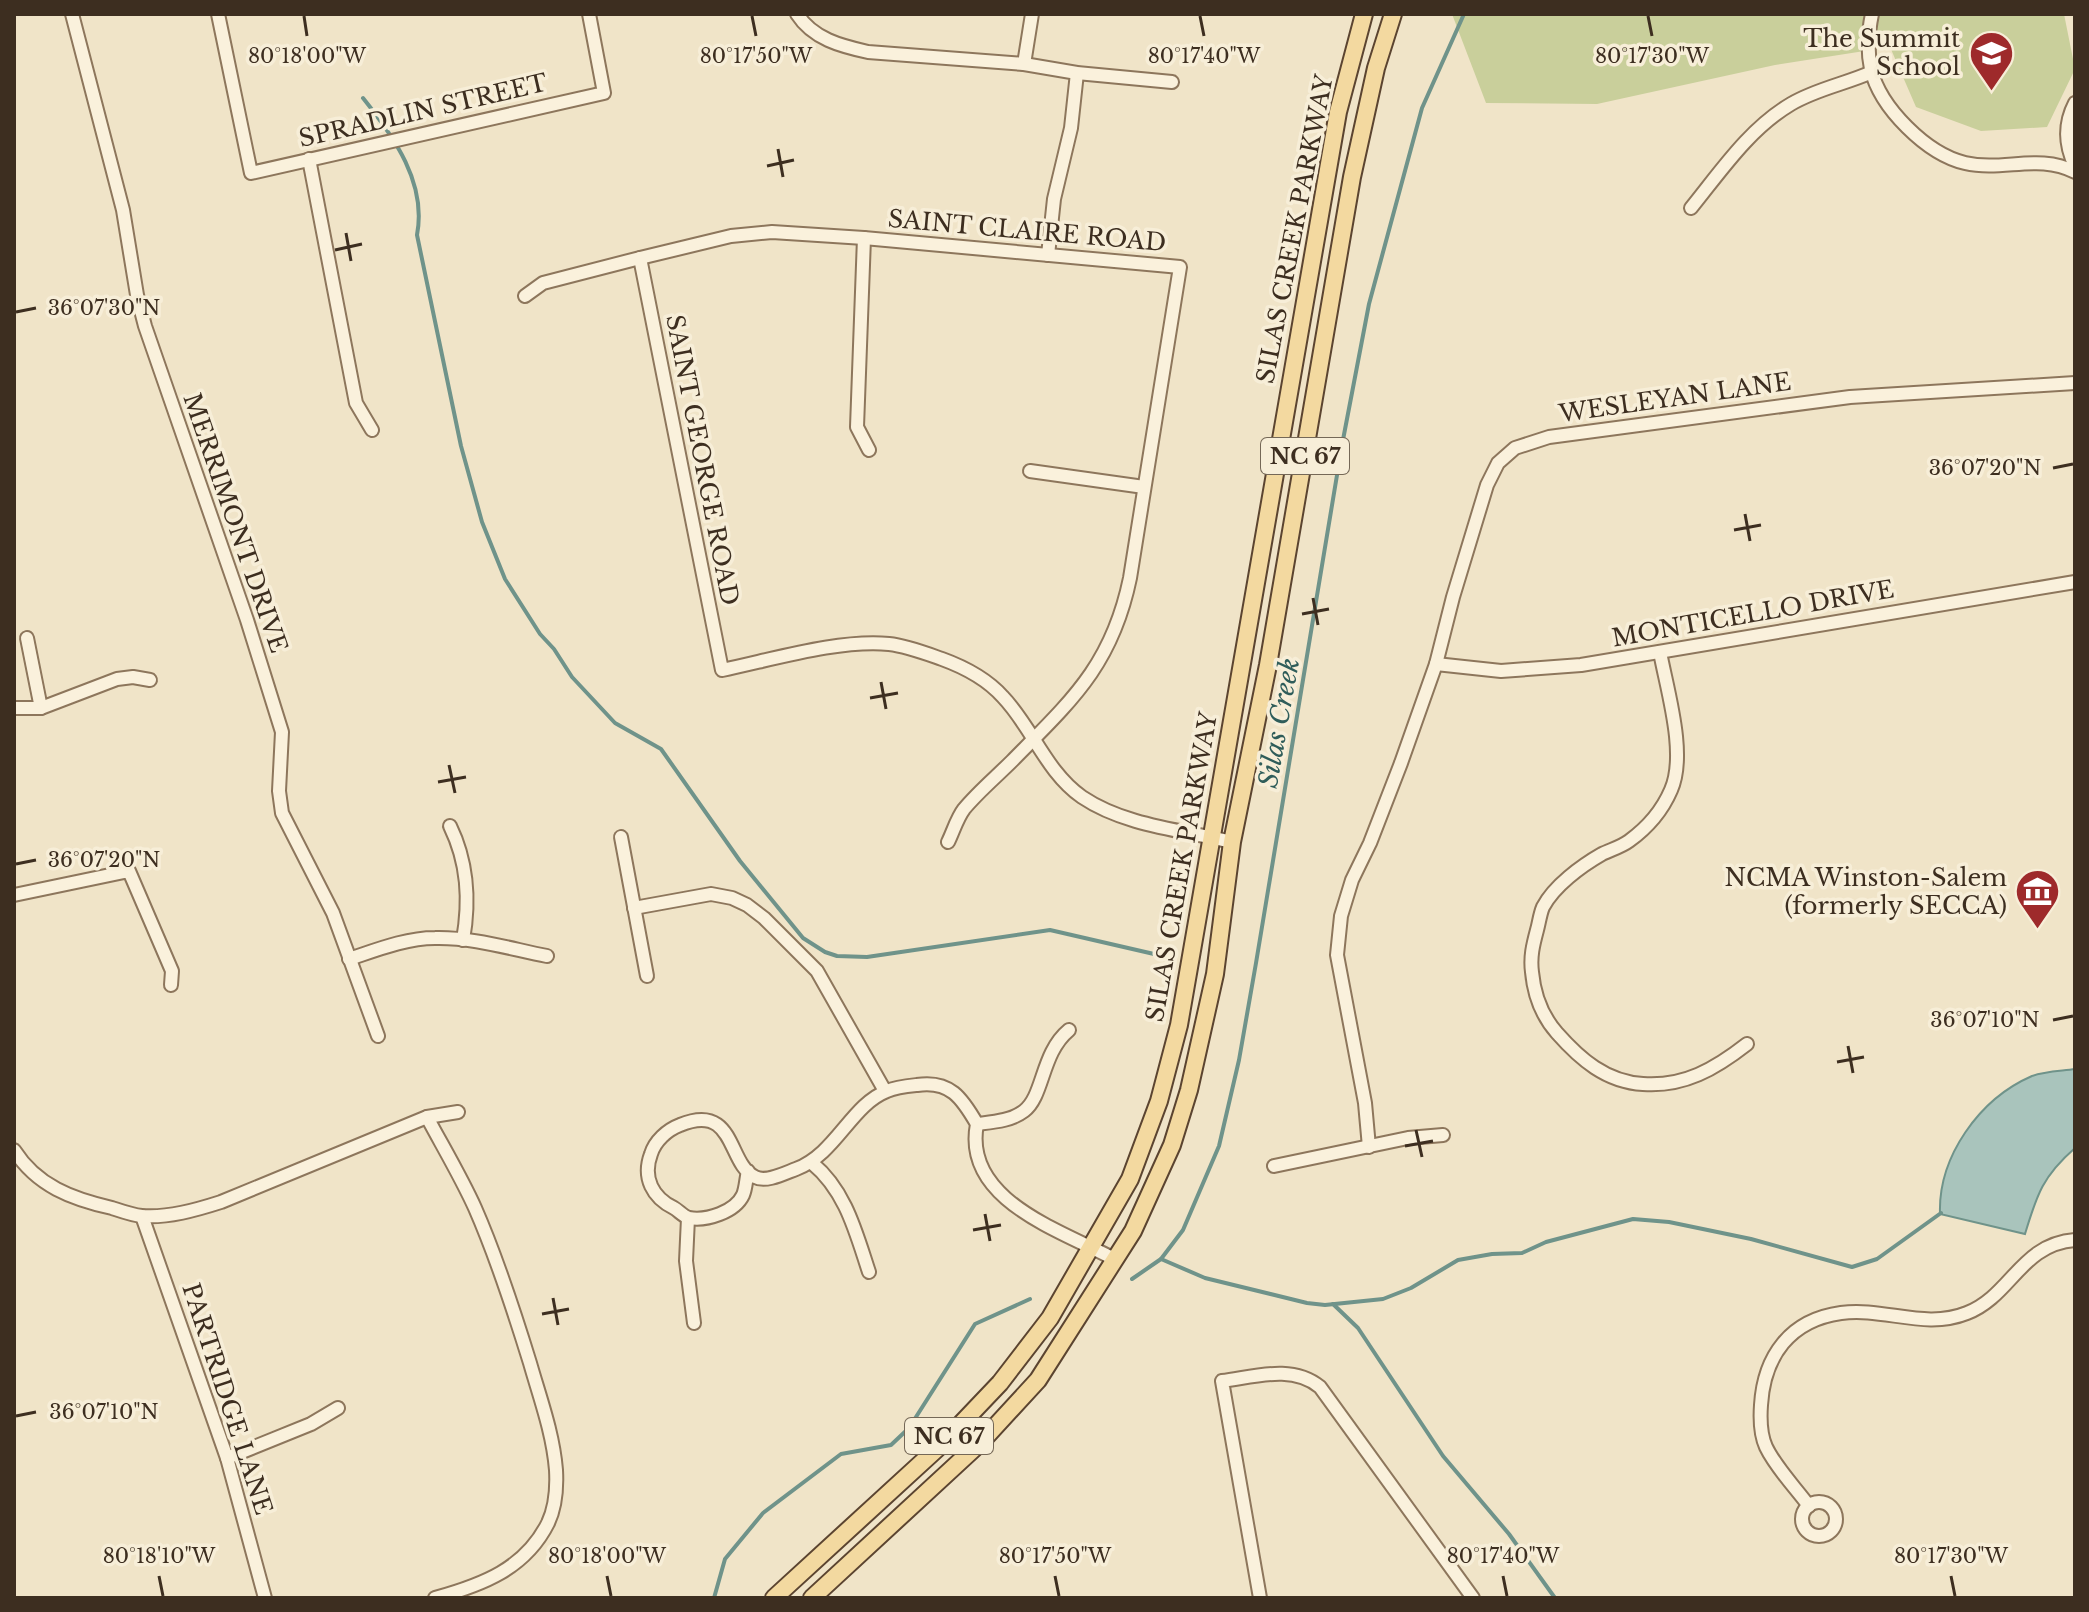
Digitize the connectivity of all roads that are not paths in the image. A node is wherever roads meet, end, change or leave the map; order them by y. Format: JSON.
{"nodes":[{"id":1,"x":72,"y":14,"type":"edge"},
{"id":2,"x":218,"y":14,"type":"edge"},
{"id":3,"x":589,"y":14,"type":"edge"},
{"id":4,"x":797,"y":14,"type":"edge"},
{"id":5,"x":1032,"y":14,"type":"edge"},
{"id":6,"x":1364,"y":14,"type":"edge"},
{"id":7,"x":1393,"y":14,"type":"edge"},
{"id":8,"x":1872,"y":14,"type":"edge"},
{"id":9,"x":1024,"y":64,"type":"junction"},
{"id":10,"x":1872,"y":72,"type":"junction"},
{"id":11,"x":1077,"y":73,"type":"junction"},
{"id":12,"x":1172,"y":82,"type":"dead end"},
{"id":13,"x":2075,"y":103,"type":"edge"},
{"id":14,"x":309,"y":159,"type":"junction"},
{"id":15,"x":2075,"y":169,"type":"edge"},
{"id":16,"x":1691,"y":208,"type":"dead end"},
{"id":17,"x":864,"y":238,"type":"junction"},
{"id":18,"x":1048,"y":255,"type":"junction"},
{"id":19,"x":640,"y":258,"type":"junction"},
{"id":20,"x":525,"y":296,"type":"dead end"},
{"id":21,"x":2075,"y":383,"type":"edge"},
{"id":22,"x":372,"y":430,"type":"dead end"},
{"id":23,"x":869,"y":450,"type":"dead end"},
{"id":24,"x":1030,"y":471,"type":"dead end"},
{"id":25,"x":1144,"y":487,"type":"junction"},
{"id":26,"x":2075,"y":582,"type":"edge"},
{"id":27,"x":27,"y":638,"type":"dead end"},
{"id":28,"x":1660,"y":652,"type":"junction"},
{"id":29,"x":1436,"y":664,"type":"junction"},
{"id":30,"x":150,"y":680,"type":"dead end"},
{"id":31,"x":14,"y":708,"type":"edge"},
{"id":32,"x":41,"y":708,"type":"junction"},
{"id":33,"x":1033,"y":740,"type":"junction"},
{"id":34,"x":450,"y":826,"type":"dead end"},
{"id":35,"x":621,"y":837,"type":"dead end"},
{"id":36,"x":1210,"y":837,"type":"junction"},
{"id":37,"x":948,"y":842,"type":"dead end"},
{"id":38,"x":1232,"y":842,"type":"junction"},
{"id":39,"x":14,"y":895,"type":"edge"},
{"id":40,"x":634,"y":908,"type":"junction"},
{"id":41,"x":463,"y":940,"type":"junction"},
{"id":42,"x":547,"y":956,"type":"dead end"},
{"id":43,"x":349,"y":959,"type":"junction"},
{"id":44,"x":647,"y":976,"type":"dead end"},
{"id":45,"x":171,"y":985,"type":"dead end"},
{"id":46,"x":1069,"y":1030,"type":"dead end"},
{"id":47,"x":378,"y":1036,"type":"dead end"},
{"id":48,"x":1747,"y":1044,"type":"dead end"},
{"id":49,"x":885,"y":1091,"type":"junction"},
{"id":50,"x":458,"y":1112,"type":"dead end"},
{"id":51,"x":427,"y":1117,"type":"junction"},
{"id":52,"x":977,"y":1124,"type":"junction"},
{"id":53,"x":1443,"y":1135,"type":"dead end"},
{"id":54,"x":1369,"y":1147,"type":"junction"},
{"id":55,"x":14,"y":1150,"type":"edge"},
{"id":56,"x":812,"y":1163,"type":"junction"},
{"id":57,"x":1274,"y":1166,"type":"dead end"},
{"id":58,"x":748,"y":1171,"type":"junction"},
{"id":59,"x":142,"y":1216,"type":"junction"},
{"id":60,"x":688,"y":1218,"type":"junction"},
{"id":61,"x":2075,"y":1240,"type":"edge"},
{"id":62,"x":1092,"y":1247,"type":"junction"},
{"id":63,"x":1116,"y":1260,"type":"junction"},
{"id":64,"x":869,"y":1272,"type":"dead end"},
{"id":65,"x":694,"y":1323,"type":"dead end"},
{"id":66,"x":338,"y":1408,"type":"dead end"},
{"id":67,"x":227,"y":1458,"type":"junction"},
{"id":68,"x":1809,"y":1506,"type":"dead end"},
{"id":69,"x":265,"y":1598,"type":"edge"},
{"id":70,"x":435,"y":1598,"type":"edge"},
{"id":71,"x":774,"y":1598,"type":"edge"},
{"id":72,"x":812,"y":1598,"type":"edge"},
{"id":73,"x":1260,"y":1598,"type":"edge"},
{"id":74,"x":1473,"y":1598,"type":"edge"}],
"edges":[{"from":1,"to":43,"type":"street","name":"MERRIMONT DRIVE"},
{"from":2,"to":14,"type":"street","name":"SPRADLIN STREET"},
{"from":3,"to":14,"type":"street","name":"SPRADLIN STREET"},
{"from":4,"to":9,"type":"street"},
{"from":5,"to":9,"type":"street"},
{"from":6,"to":36,"type":"main road","name":"SILAS CREEK PARKWAY","number":"NC 67"},
{"from":7,"to":38,"type":"main road","name":"SILAS CREEK PARKWAY","number":"NC 67"},
{"from":8,"to":10,"type":"street"},
{"from":9,"to":11,"type":"street"},
{"from":10,"to":15,"type":"street"},
{"from":10,"to":16,"type":"street"},
{"from":11,"to":12,"type":"street"},
{"from":11,"to":18,"type":"street"},
{"from":13,"to":15,"type":"street"},
{"from":14,"to":22,"type":"street"},
{"from":17,"to":18,"type":"street","name":"SAINT CLAIRE ROAD"},
{"from":17,"to":19,"type":"street","name":"SAINT CLAIRE ROAD"},
{"from":17,"to":23,"type":"street"},
{"from":18,"to":25,"type":"street","name":"SAINT CLAIRE ROAD"},
{"from":19,"to":20,"type":"street","name":"SAINT CLAIRE ROAD"},
{"from":19,"to":33,"type":"street","name":"SAINT GEORGE ROAD"},
{"from":21,"to":29,"type":"street","name":"WESLEYAN LANE"},
{"from":24,"to":25,"type":"street"},
{"from":25,"to":33,"type":"street","name":"SAINT CLAIRE ROAD"},
{"from":26,"to":28,"type":"street","name":"MONTICELLO DRIVE"},
{"from":27,"to":32,"type":"street"},
{"from":28,"to":29,"type":"street","name":"MONTICELLO DRIVE"},
{"from":28,"to":48,"type":"street"},
{"from":29,"to":54,"type":"street","name":"WESLEYAN LANE"},
{"from":30,"to":32,"type":"street"},
{"from":31,"to":32,"type":"street"},
{"from":33,"to":36,"type":"street"},
{"from":33,"to":37,"type":"street","name":"SAINT CLAIRE ROAD"},
{"from":34,"to":41,"type":"street"},
{"from":35,"to":40,"type":"street"},
{"from":36,"to":38,"type":"street"},
{"from":36,"to":62,"type":"main road","name":"SILAS CREEK PARKWAY","number":"NC 67"},
{"from":38,"to":63,"type":"main road","name":"SILAS CREEK PARKWAY","number":"NC 67"},
{"from":39,"to":45,"type":"street"},
{"from":40,"to":44,"type":"street"},
{"from":40,"to":49,"type":"street"},
{"from":41,"to":42,"type":"street"},
{"from":41,"to":43,"type":"street"},
{"from":43,"to":47,"type":"street","name":"MERRIMONT DRIVE"},
{"from":46,"to":52,"type":"street"},
{"from":49,"to":52,"type":"street"},
{"from":49,"to":56,"type":"street"},
{"from":50,"to":51,"type":"street"},
{"from":51,"to":59,"type":"street"},
{"from":51,"to":70,"type":"street"},
{"from":52,"to":62,"type":"street"},
{"from":53,"to":54,"type":"street"},
{"from":54,"to":57,"type":"street"},
{"from":55,"to":59,"type":"street"},
{"from":56,"to":58,"type":"street"},
{"from":56,"to":64,"type":"street"},
{"from":58,"to":60,"type":"street"},
{"from":58,"to":60,"type":"street"},
{"from":59,"to":67,"type":"street","name":"PARTRIDGE LANE"},
{"from":60,"to":65,"type":"street"},
{"from":61,"to":68,"type":"street"},
{"from":62,"to":63,"type":"street"},
{"from":62,"to":71,"type":"main road","name":"SILAS CREEK PARKWAY","number":"NC 67"},
{"from":63,"to":72,"type":"main road","name":"SILAS CREEK PARKWAY","number":"NC 67"},
{"from":66,"to":67,"type":"street"},
{"from":67,"to":69,"type":"street","name":"PARTRIDGE LANE"},
{"from":73,"to":74,"type":"street"}]}
